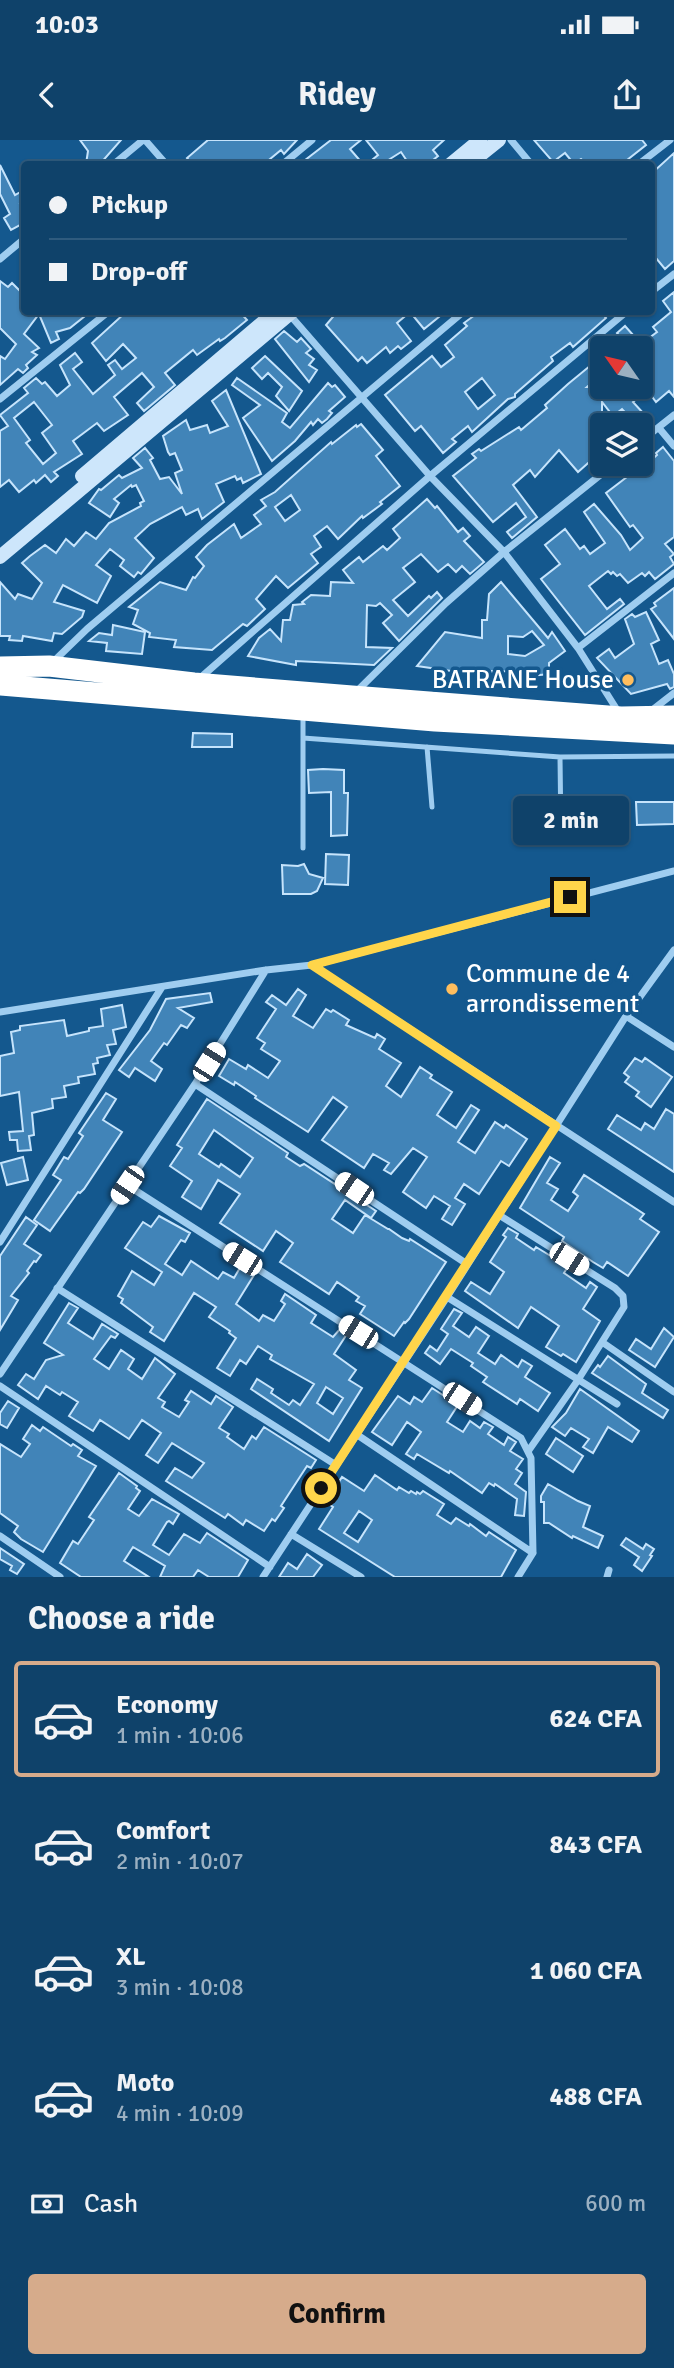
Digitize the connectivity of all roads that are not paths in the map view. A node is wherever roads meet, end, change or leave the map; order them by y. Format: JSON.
{"nodes":[{"id":1,"x":144,"y":140,"type":"edge"},
{"id":2,"x":313,"y":140,"type":"edge"},
{"id":3,"x":480,"y":140,"type":"edge"},
{"id":4,"x":499,"y":140,"type":"edge"},
{"id":5,"x":511,"y":140,"type":"edge"},
{"id":6,"x":670,"y":140,"type":"edge"},
{"id":7,"x":118,"y":161,"type":"edge"},
{"id":8,"x":163,"y":161,"type":"edge"},
{"id":9,"x":287,"y":161,"type":"edge"},
{"id":10,"x":455,"y":161,"type":"edge"},
{"id":11,"x":473,"y":161,"type":"edge"},
{"id":12,"x":528,"y":161,"type":"edge"},
{"id":13,"x":643,"y":161,"type":"edge"},
{"id":14,"x":21,"y":242,"type":"edge"},
{"id":15,"x":0,"y":259,"type":"edge"},
{"id":16,"x":674,"y":274,"type":"edge"},
{"id":17,"x":655,"y":289,"type":"edge"},
{"id":18,"x":104,"y":315,"type":"edge"},
{"id":19,"x":281,"y":315,"type":"edge"},
{"id":20,"x":282,"y":315,"type":"edge"},
{"id":21,"x":288,"y":315,"type":"edge"},
{"id":22,"x":459,"y":315,"type":"edge"},
{"id":23,"x":622,"y":315,"type":"edge"},
{"id":24,"x":363,"y":396,"type":"junction"},
{"id":25,"x":0,"y":399,"type":"edge"},
{"id":26,"x":674,"y":415,"type":"edge"},
{"id":27,"x":659,"y":428,"type":"junction"},
{"id":28,"x":653,"y":432,"type":"edge"},
{"id":29,"x":674,"y":446,"type":"edge"},
{"id":30,"x":430,"y":476,"type":"junction"},
{"id":31,"x":599,"y":476,"type":"edge"},
{"id":32,"x":0,"y":545,"type":"edge"},
{"id":33,"x":504,"y":552,"type":"junction"},
{"id":34,"x":0,"y":557,"type":"edge"},
{"id":35,"x":674,"y":573,"type":"edge"},
{"id":36,"x":578,"y":648,"type":"junction"},
{"id":37,"x":49,"y":666,"type":"junction"},
{"id":38,"x":4,"y":676,"type":"edge"},
{"id":39,"x":194,"y":683,"type":"junction"},
{"id":40,"x":674,"y":693,"type":"edge"},
{"id":41,"x":352,"y":696,"type":"junction"},
{"id":42,"x":303,"y":710,"type":"junction"},
{"id":43,"x":645,"y":716,"type":"junction"},
{"id":44,"x":674,"y":716,"type":"edge"},
{"id":45,"x":621,"y":717,"type":"junction"},
{"id":46,"x":674,"y":734,"type":"edge"},
{"id":47,"x":303,"y":738,"type":"junction"},
{"id":48,"x":427,"y":747,"type":"junction"},
{"id":49,"x":674,"y":756,"type":"edge"},
{"id":50,"x":560,"y":757,"type":"junction"},
{"id":51,"x":432,"y":807,"type":"dead end"},
{"id":52,"x":561,"y":836,"type":"dead end"},
{"id":53,"x":303,"y":848,"type":"dead end"},
{"id":54,"x":674,"y":871,"type":"edge"},
{"id":55,"x":674,"y":950,"type":"edge"},
{"id":56,"x":312,"y":965,"type":"junction"},
{"id":57,"x":266,"y":970,"type":"junction"},
{"id":58,"x":162,"y":986,"type":"junction"},
{"id":59,"x":0,"y":1012,"type":"edge"},
{"id":60,"x":626,"y":1016,"type":"junction"},
{"id":61,"x":674,"y":1047,"type":"edge"},
{"id":62,"x":195,"y":1084,"type":"junction"},
{"id":63,"x":556,"y":1126,"type":"junction"},
{"id":64,"x":127,"y":1185,"type":"junction"},
{"id":65,"x":674,"y":1202,"type":"edge"},
{"id":66,"x":499,"y":1215,"type":"junction"},
{"id":67,"x":0,"y":1242,"type":"edge"},
{"id":68,"x":467,"y":1264,"type":"junction"},
{"id":69,"x":57,"y":1288,"type":"junction"},
{"id":70,"x":447,"y":1297,"type":"junction"},
{"id":71,"x":602,"y":1342,"type":"junction"},
{"id":72,"x":404,"y":1361,"type":"junction"},
{"id":73,"x":1,"y":1369,"type":"edge"},
{"id":74,"x":578,"y":1380,"type":"junction"},
{"id":75,"x":0,"y":1386,"type":"edge"},
{"id":76,"x":674,"y":1392,"type":"edge"},
{"id":77,"x":617,"y":1404,"type":"dead end"},
{"id":78,"x":356,"y":1434,"type":"junction"},
{"id":79,"x":529,"y":1450,"type":"junction"},
{"id":80,"x":336,"y":1465,"type":"junction"},
{"id":81,"x":291,"y":1534,"type":"junction"},
{"id":82,"x":0,"y":1535,"type":"edge"},
{"id":83,"x":533,"y":1553,"type":"junction"},
{"id":84,"x":270,"y":1567,"type":"junction"},
{"id":85,"x":60,"y":1577,"type":"edge"},
{"id":86,"x":263,"y":1577,"type":"edge"},
{"id":87,"x":361,"y":1577,"type":"edge"},
{"id":88,"x":518,"y":1577,"type":"edge"}],
"edges":[{"from":1,"to":7,"type":"street"},
{"from":1,"to":8,"type":"street"},
{"from":2,"to":9,"type":"street"},
{"from":3,"to":10,"type":"street"},
{"from":4,"to":11,"type":"street"},
{"from":5,"to":12,"type":"street"},
{"from":6,"to":13,"type":"street"},
{"from":14,"to":15,"type":"street"},
{"from":16,"to":17,"type":"street"},
{"from":18,"to":25,"type":"street"},
{"from":19,"to":32,"type":"street"},
{"from":20,"to":34,"type":"street"},
{"from":21,"to":24,"type":"street"},
{"from":22,"to":24,"type":"street"},
{"from":23,"to":30,"type":"street"},
{"from":24,"to":30,"type":"street"},
{"from":24,"to":37,"type":"street"},
{"from":26,"to":27,"type":"street"},
{"from":27,"to":28,"type":"street"},
{"from":27,"to":29,"type":"street"},
{"from":30,"to":33,"type":"street"},
{"from":30,"to":39,"type":"street"},
{"from":31,"to":33,"type":"street"},
{"from":33,"to":36,"type":"street"},
{"from":33,"to":41,"type":"street"},
{"from":35,"to":36,"type":"street"},
{"from":36,"to":45,"type":"street"},
{"from":37,"to":38,"type":"highway"},
{"from":37,"to":39,"type":"highway"},
{"from":38,"to":42,"type":"highway"},
{"from":39,"to":41,"type":"highway"},
{"from":40,"to":43,"type":"street"},
{"from":41,"to":45,"type":"highway"},
{"from":42,"to":46,"type":"highway"},
{"from":42,"to":47,"type":"lane"},
{"from":43,"to":44,"type":"highway"},
{"from":43,"to":45,"type":"highway"},
{"from":47,"to":48,"type":"lane"},
{"from":47,"to":53,"type":"lane"},
{"from":48,"to":50,"type":"lane"},
{"from":48,"to":51,"type":"lane"},
{"from":49,"to":50,"type":"lane"},
{"from":50,"to":52,"type":"lane"},
{"from":54,"to":56,"type":"street"},
{"from":55,"to":60,"type":"street"},
{"from":56,"to":57,"type":"street"},
{"from":56,"to":63,"type":"street"},
{"from":57,"to":58,"type":"street"},
{"from":57,"to":62,"type":"street"},
{"from":58,"to":59,"type":"street"},
{"from":58,"to":67,"type":"street"},
{"from":60,"to":61,"type":"street"},
{"from":60,"to":63,"type":"street"},
{"from":62,"to":64,"type":"street"},
{"from":62,"to":68,"type":"street"},
{"from":63,"to":65,"type":"street"},
{"from":63,"to":66,"type":"street"},
{"from":64,"to":69,"type":"street"},
{"from":64,"to":72,"type":"street"},
{"from":66,"to":68,"type":"street"},
{"from":66,"to":71,"type":"street"},
{"from":68,"to":70,"type":"street"},
{"from":69,"to":73,"type":"street"},
{"from":69,"to":80,"type":"street"},
{"from":70,"to":72,"type":"street"},
{"from":70,"to":74,"type":"street"},
{"from":71,"to":74,"type":"street"},
{"from":71,"to":76,"type":"street"},
{"from":72,"to":78,"type":"street"},
{"from":72,"to":79,"type":"street"},
{"from":74,"to":77,"type":"street"},
{"from":74,"to":79,"type":"street"},
{"from":75,"to":84,"type":"street"},
{"from":78,"to":80,"type":"street"},
{"from":78,"to":83,"type":"street"},
{"from":79,"to":83,"type":"street"},
{"from":80,"to":81,"type":"street"},
{"from":81,"to":84,"type":"street"},
{"from":81,"to":87,"type":"street"},
{"from":82,"to":85,"type":"street"},
{"from":83,"to":88,"type":"street"},
{"from":84,"to":86,"type":"street"}]}
